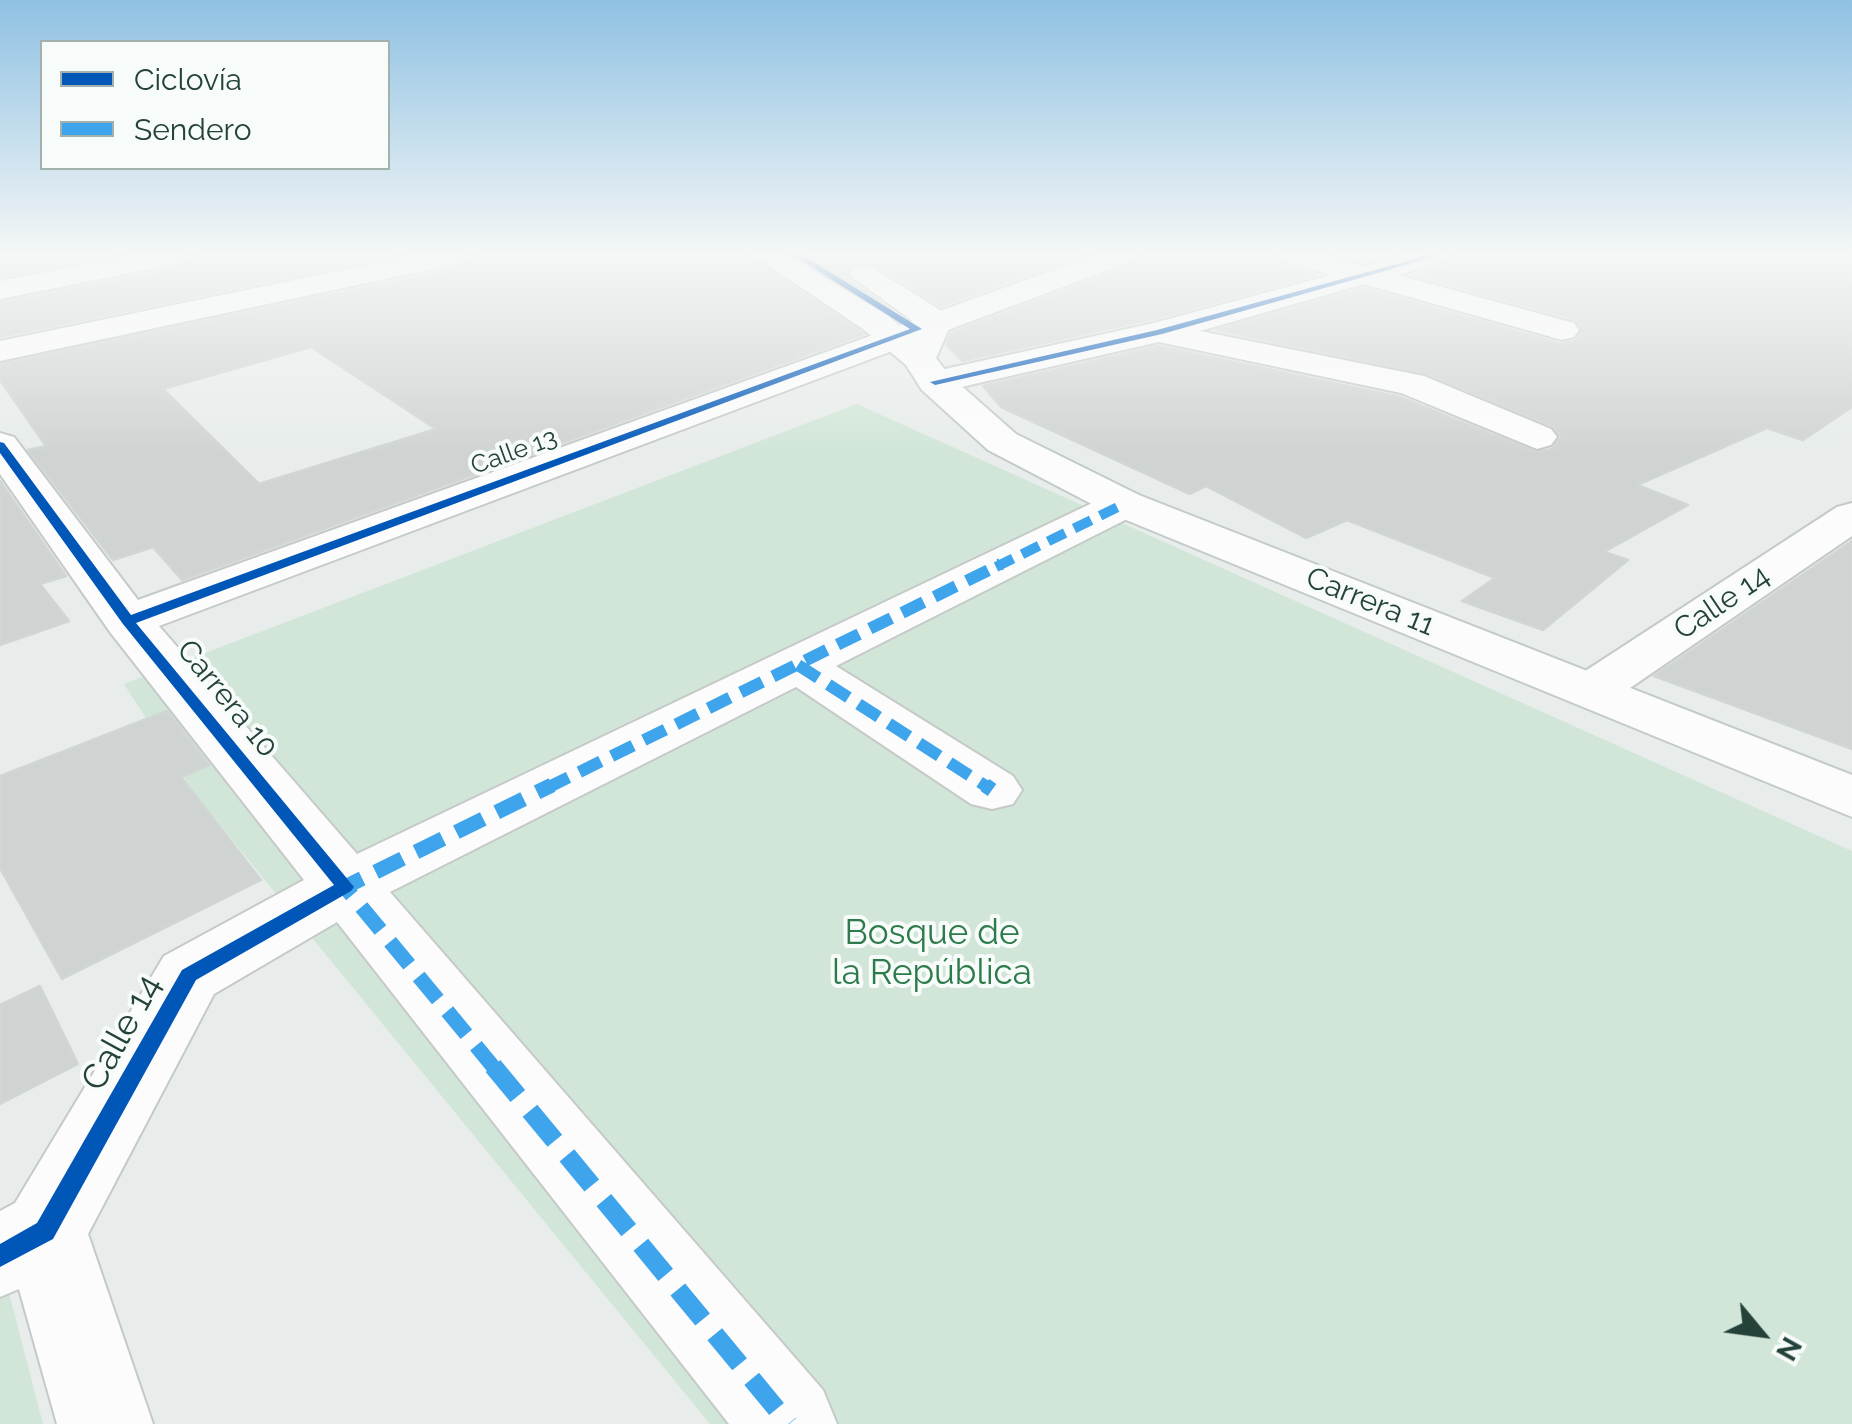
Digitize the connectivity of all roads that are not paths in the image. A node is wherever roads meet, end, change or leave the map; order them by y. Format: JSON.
{"nodes":[{"id":1,"x":140,"y":321,"type":"edge"},
{"id":2,"x":875,"y":321,"type":"edge"},
{"id":3,"x":894,"y":321,"type":"edge"},
{"id":4,"x":981,"y":321,"type":"edge"},
{"id":5,"x":1197,"y":321,"type":"edge"},
{"id":6,"x":1531,"y":321,"type":"edge"},
{"id":7,"x":1562,"y":330,"type":"dead end"},
{"id":8,"x":1160,"y":332,"type":"junction"},
{"id":9,"x":921,"y":350,"type":"junction"},
{"id":10,"x":0,"y":351,"type":"edge"},
{"id":11,"x":1537,"y":437,"type":"dead end"},
{"id":12,"x":0,"y":445,"type":"edge"},
{"id":13,"x":1124,"y":504,"type":"junction"},
{"id":14,"x":1850,"y":520,"type":"edge"},
{"id":15,"x":128,"y":622,"type":"junction"},
{"id":16,"x":798,"y":665,"type":"junction"},
{"id":17,"x":1592,"y":690,"type":"junction"},
{"id":18,"x":992,"y":790,"type":"dead end"},
{"id":19,"x":1852,"y":796,"type":"edge"},
{"id":20,"x":345,"y":887,"type":"junction"},
{"id":21,"x":23,"y":1244,"type":"edge"},
{"id":22,"x":105,"y":1424,"type":"edge"},
{"id":23,"x":788,"y":1424,"type":"edge"}],
"edges":[{"from":1,"to":10,"type":"street"},
{"from":2,"to":9,"type":"street","name":"Carrera 11"},
{"from":3,"to":9,"type":"street","name":"Carrera 11"},
{"from":4,"to":9,"type":"street","name":"Calle 13"},
{"from":5,"to":8,"type":"street"},
{"from":6,"to":7,"type":"street"},
{"from":8,"to":9,"type":"street"},
{"from":8,"to":11,"type":"street"},
{"from":9,"to":13,"type":"street","name":"Carrera 11"},
{"from":9,"to":15,"type":"street","name":"Calle 13"},
{"from":12,"to":15,"type":"street","name":"Carrera 10"},
{"from":13,"to":16,"type":"street","name":"Calle 14"},
{"from":13,"to":17,"type":"street","name":"Carrera 11"},
{"from":14,"to":17,"type":"street","name":"Calle 14"},
{"from":15,"to":20,"type":"street","name":"Carrera 10"},
{"from":16,"to":18,"type":"street"},
{"from":16,"to":20,"type":"street","name":"Calle 14"},
{"from":17,"to":19,"type":"street","name":"Carrera 11"},
{"from":20,"to":21,"type":"street","name":"Calle 14"},
{"from":20,"to":23,"type":"street","name":"Carrera 10"},
{"from":21,"to":22,"type":"street"}]}
